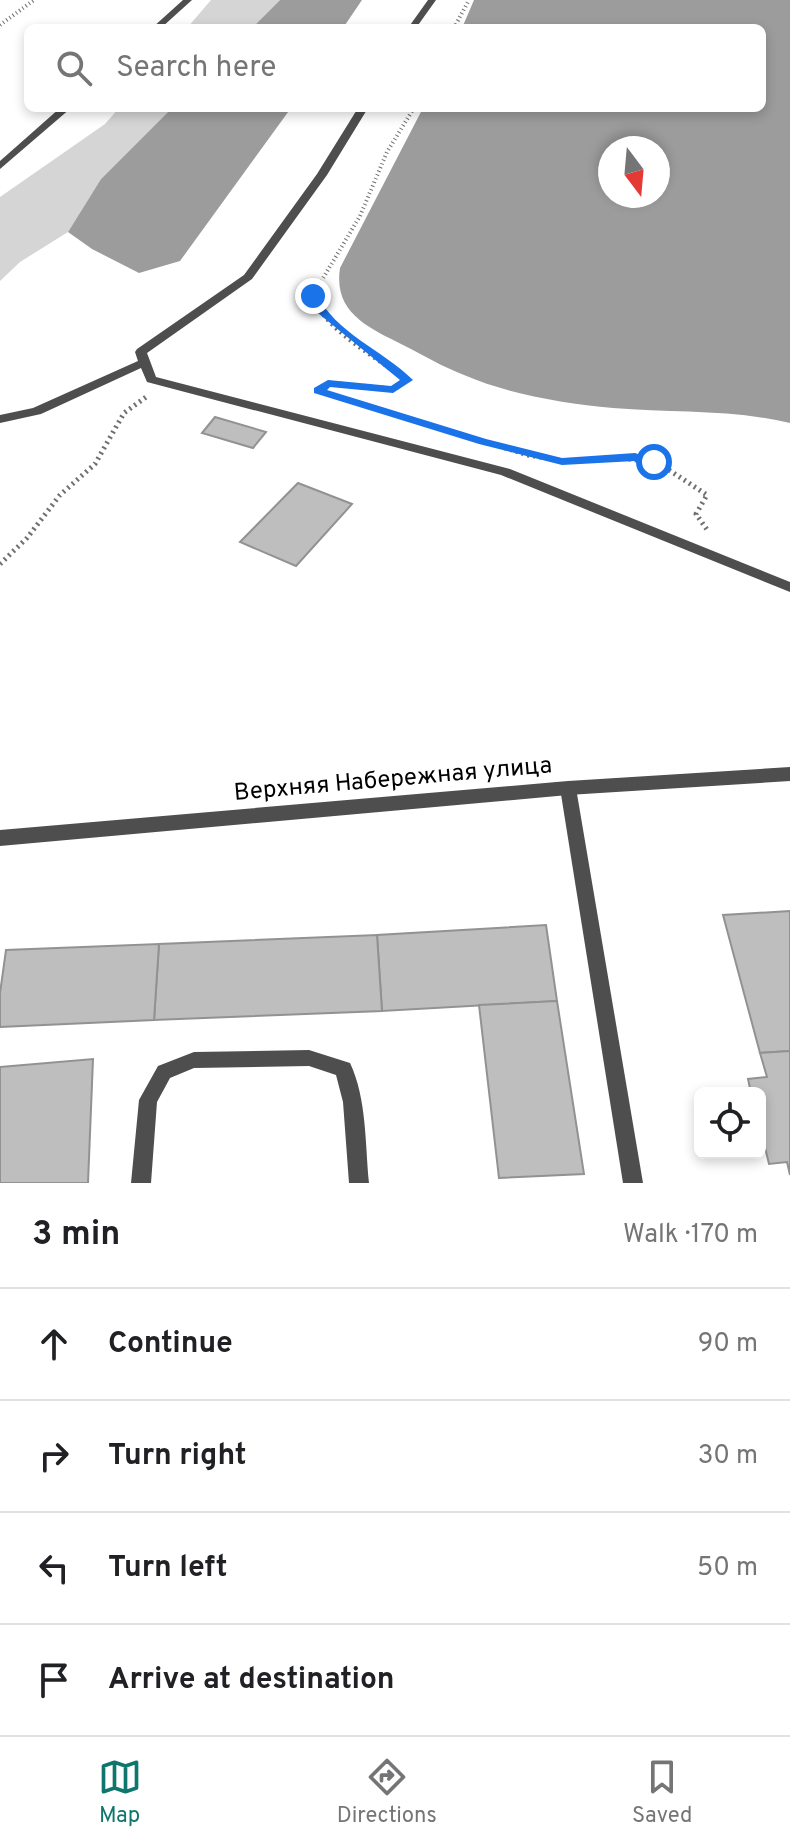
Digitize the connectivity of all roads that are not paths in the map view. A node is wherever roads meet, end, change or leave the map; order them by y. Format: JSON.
{"nodes":[{"id":1,"x":188,"y":0,"type":"edge"},
{"id":2,"x":432,"y":0,"type":"edge"},
{"id":3,"x":161,"y":24,"type":"edge"},
{"id":4,"x":415,"y":24,"type":"edge"},
{"id":5,"x":61,"y":112,"type":"edge"},
{"id":6,"x":361,"y":112,"type":"edge"},
{"id":7,"x":0,"y":166,"type":"edge"},
{"id":8,"x":145,"y":362,"type":"junction"},
{"id":9,"x":0,"y":419,"type":"edge"},
{"id":10,"x":790,"y":587,"type":"edge"},
{"id":11,"x":790,"y":774,"type":"edge"},
{"id":12,"x":568,"y":788,"type":"junction"},
{"id":13,"x":0,"y":838,"type":"edge"},
{"id":14,"x":141,"y":1183,"type":"edge"},
{"id":15,"x":359,"y":1183,"type":"edge"},
{"id":16,"x":633,"y":1183,"type":"edge"}],
"edges":[{"from":1,"to":3,"type":"lane"},
{"from":2,"to":4,"type":"lane"},
{"from":5,"to":7,"type":"lane"},
{"from":6,"to":8,"type":"lane"},
{"from":8,"to":9,"type":"lane"},
{"from":8,"to":10,"type":"lane"},
{"from":11,"to":12,"type":"street","name":"Верхняя Набережная улица"},
{"from":12,"to":13,"type":"street","name":"Верхняя Набережная улица"},
{"from":12,"to":16,"type":"lane"},
{"from":14,"to":15,"type":"lane"}]}
